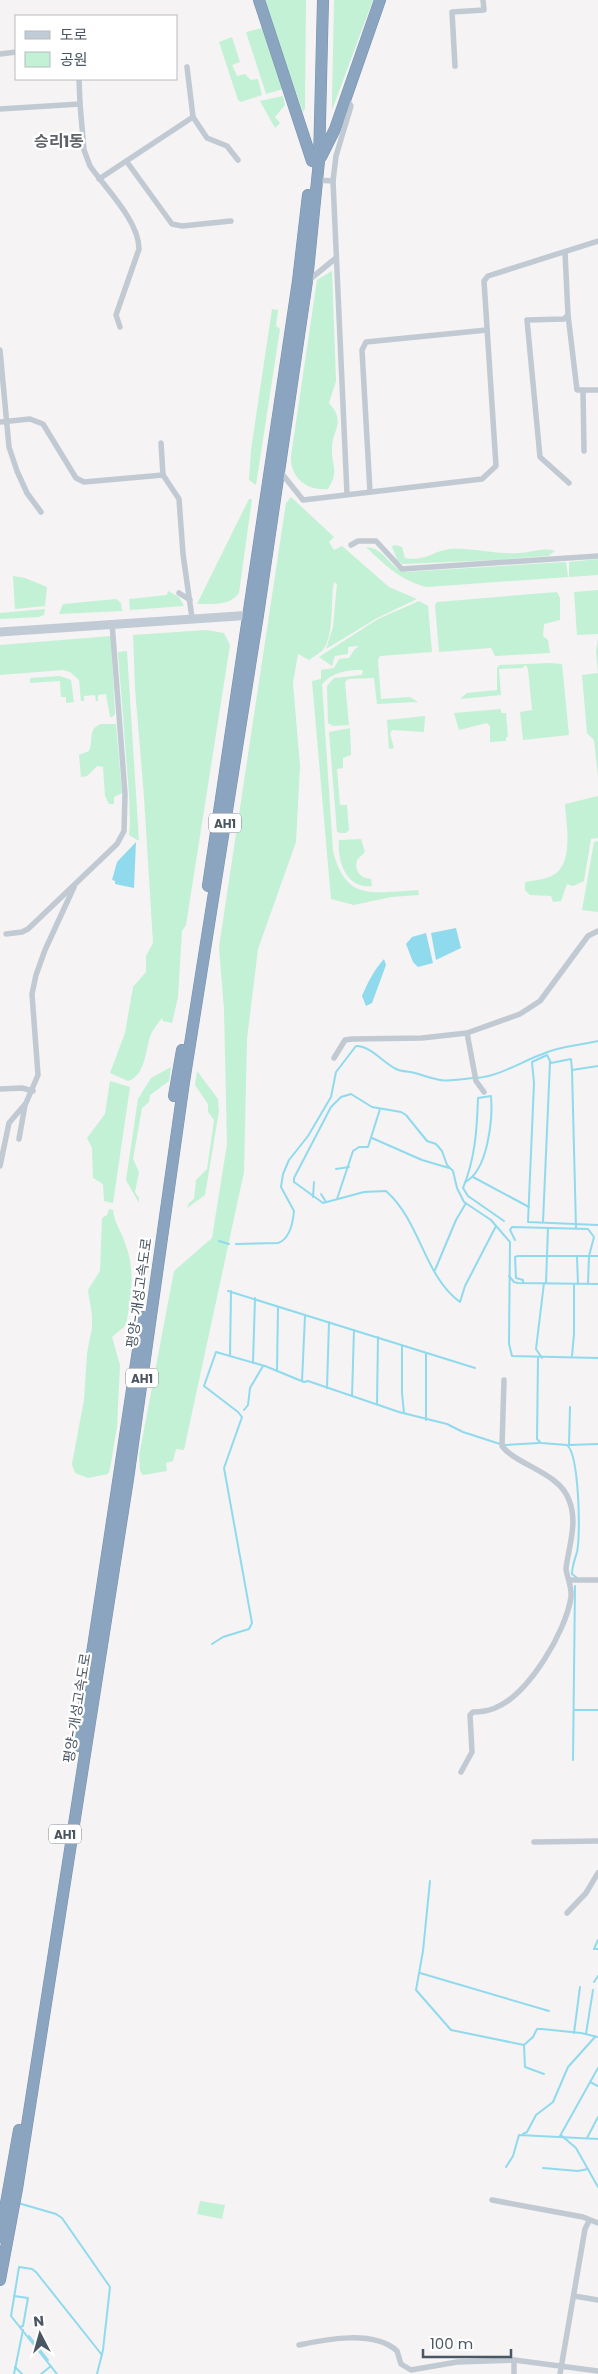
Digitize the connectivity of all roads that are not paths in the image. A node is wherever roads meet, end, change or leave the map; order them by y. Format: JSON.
{"nodes":[{"id":1,"x":259,"y":0,"type":"edge"},
{"id":2,"x":316,"y":0,"type":"edge"},
{"id":3,"x":323,"y":0,"type":"edge"},
{"id":4,"x":380,"y":0,"type":"edge"},
{"id":5,"x":483,"y":0,"type":"edge"},
{"id":6,"x":15,"y":52,"type":"edge"},
{"id":7,"x":0,"y":54,"type":"edge"},
{"id":8,"x":455,"y":66,"type":"dead end"},
{"id":9,"x":187,"y":67,"type":"dead end"},
{"id":10,"x":79,"y":80,"type":"edge"},
{"id":11,"x":346,"y":97,"type":"junction"},
{"id":12,"x":80,"y":104,"type":"junction"},
{"id":13,"x":0,"y":109,"type":"edge"},
{"id":14,"x":193,"y":117,"type":"junction"},
{"id":15,"x":238,"y":160,"type":"dead end"},
{"id":16,"x":316,"y":161,"type":"junction"},
{"id":17,"x":126,"y":162,"type":"junction"},
{"id":18,"x":99,"y":179,"type":"junction"},
{"id":19,"x":318,"y":180,"type":"junction"},
{"id":20,"x":333,"y":181,"type":"junction"},
{"id":21,"x":231,"y":221,"type":"dead end"},
{"id":22,"x":598,"y":241,"type":"edge"},
{"id":23,"x":565,"y":252,"type":"junction"},
{"id":24,"x":336,"y":258,"type":"junction"},
{"id":25,"x":307,"y":281,"type":"junction"},
{"id":26,"x":568,"y":315,"type":"junction"},
{"id":27,"x":120,"y":328,"type":"dead end"},
{"id":28,"x":487,"y":330,"type":"junction"},
{"id":29,"x":0,"y":350,"type":"edge"},
{"id":30,"x":598,"y":390,"type":"edge"},
{"id":31,"x":583,"y":391,"type":"junction"},
{"id":32,"x":3,"y":421,"type":"edge"},
{"id":33,"x":161,"y":443,"type":"dead end"},
{"id":34,"x":584,"y":451,"type":"dead end"},
{"id":35,"x":275,"y":469,"type":"junction"},
{"id":36,"x":163,"y":475,"type":"junction"},
{"id":37,"x":568,"y":483,"type":"dead end"},
{"id":38,"x":370,"y":492,"type":"junction"},
{"id":39,"x":347,"y":494,"type":"junction"},
{"id":40,"x":41,"y":512,"type":"dead end"},
{"id":41,"x":352,"y":545,"type":"dead end"},
{"id":42,"x":598,"y":556,"type":"edge"},
{"id":43,"x":179,"y":593,"type":"dead end"},
{"id":44,"x":190,"y":600,"type":"junction"},
{"id":45,"x":253,"y":615,"type":"junction"},
{"id":46,"x":192,"y":618,"type":"junction"},
{"id":47,"x":112,"y":623,"type":"junction"},
{"id":48,"x":0,"y":632,"type":"edge"},
{"id":49,"x":77,"y":881,"type":"junction"},
{"id":50,"x":598,"y":931,"type":"edge"},
{"id":51,"x":6,"y":934,"type":"dead end"},
{"id":52,"x":467,"y":1033,"type":"junction"},
{"id":53,"x":334,"y":1058,"type":"dead end"},
{"id":54,"x":0,"y":1090,"type":"edge"},
{"id":55,"x":32,"y":1091,"type":"junction"},
{"id":56,"x":484,"y":1092,"type":"dead end"},
{"id":57,"x":26,"y":1103,"type":"junction"},
{"id":58,"x":19,"y":1138,"type":"dead end"},
{"id":59,"x":0,"y":1166,"type":"edge"},
{"id":60,"x":504,"y":1380,"type":"dead end"},
{"id":61,"x":571,"y":1580,"type":"junction"},
{"id":62,"x":598,"y":1580,"type":"edge"},
{"id":63,"x":461,"y":1772,"type":"dead end"},
{"id":64,"x":598,"y":1840,"type":"edge"},
{"id":65,"x":534,"y":1842,"type":"dead end"},
{"id":66,"x":598,"y":1874,"type":"edge"},
{"id":67,"x":567,"y":1914,"type":"dead end"},
{"id":68,"x":11,"y":2198,"type":"junction"},
{"id":69,"x":492,"y":2200,"type":"dead end"},
{"id":70,"x":589,"y":2221,"type":"junction"},
{"id":71,"x":598,"y":2223,"type":"edge"},
{"id":72,"x":0,"y":2237,"type":"edge"},
{"id":73,"x":0,"y":2280,"type":"edge"},
{"id":74,"x":574,"y":2296,"type":"junction"},
{"id":75,"x":598,"y":2300,"type":"edge"},
{"id":76,"x":299,"y":2345,"type":"dead end"},
{"id":77,"x":514,"y":2360,"type":"junction"},
{"id":78,"x":561,"y":2366,"type":"junction"},
{"id":79,"x":404,"y":2371,"type":"edge"},
{"id":80,"x":598,"y":2371,"type":"edge"},
{"id":81,"x":514,"y":2374,"type":"edge"},
{"id":82,"x":560,"y":2374,"type":"edge"}],
"edges":[{"from":1,"to":16,"type":"highway"},
{"from":2,"to":16,"type":"highway"},
{"from":3,"to":16,"type":"highway"},
{"from":4,"to":11,"type":"highway"},
{"from":5,"to":8,"type":"street"},
{"from":6,"to":7,"type":"street"},
{"from":9,"to":14,"type":"street"},
{"from":10,"to":12,"type":"street"},
{"from":11,"to":16,"type":"highway"},
{"from":11,"to":20,"type":"street"},
{"from":12,"to":13,"type":"street"},
{"from":12,"to":18,"type":"street"},
{"from":14,"to":15,"type":"street"},
{"from":14,"to":17,"type":"street"},
{"from":16,"to":19,"type":"highway"},
{"from":16,"to":35,"type":"highway"},
{"from":17,"to":18,"type":"street"},
{"from":17,"to":21,"type":"street"},
{"from":18,"to":27,"type":"street"},
{"from":19,"to":20,"type":"street"},
{"from":19,"to":25,"type":"highway"},
{"from":20,"to":24,"type":"street"},
{"from":22,"to":23,"type":"street"},
{"from":23,"to":26,"type":"street"},
{"from":23,"to":28,"type":"street"},
{"from":24,"to":25,"type":"street"},
{"from":24,"to":39,"type":"street"},
{"from":25,"to":35,"type":"highway"},
{"from":26,"to":31,"type":"street"},
{"from":26,"to":37,"type":"street"},
{"from":28,"to":38,"type":"street"},
{"from":28,"to":38,"type":"street"},
{"from":29,"to":32,"type":"street"},
{"from":30,"to":31,"type":"street"},
{"from":31,"to":34,"type":"street"},
{"from":32,"to":36,"type":"street"},
{"from":32,"to":40,"type":"street"},
{"from":33,"to":36,"type":"street"},
{"from":35,"to":39,"type":"street"},
{"from":35,"to":45,"type":"highway"},
{"from":36,"to":44,"type":"street"},
{"from":38,"to":39,"type":"street"},
{"from":41,"to":42,"type":"street"},
{"from":43,"to":44,"type":"street"},
{"from":44,"to":46,"type":"street"},
{"from":45,"to":46,"type":"main road"},
{"from":45,"to":68,"type":"highway","name":"평양-개성고속도로","number":"AH1"},
{"from":46,"to":47,"type":"main road"},
{"from":47,"to":48,"type":"main road"},
{"from":47,"to":49,"type":"street"},
{"from":49,"to":51,"type":"street"},
{"from":49,"to":55,"type":"street"},
{"from":50,"to":52,"type":"street"},
{"from":52,"to":53,"type":"street"},
{"from":52,"to":56,"type":"street"},
{"from":54,"to":55,"type":"street"},
{"from":55,"to":57,"type":"street"},
{"from":57,"to":58,"type":"street"},
{"from":57,"to":59,"type":"street"},
{"from":60,"to":61,"type":"street"},
{"from":61,"to":62,"type":"street"},
{"from":61,"to":63,"type":"street"},
{"from":64,"to":65,"type":"street"},
{"from":66,"to":67,"type":"street"},
{"from":68,"to":72,"type":"highway","name":"평양-개성고속도로","number":"AH1"},
{"from":68,"to":73,"type":"highway","name":"평양-개성고속도로","number":"AH1"},
{"from":69,"to":70,"type":"street"},
{"from":70,"to":71,"type":"street"},
{"from":70,"to":74,"type":"street"},
{"from":74,"to":75,"type":"street"},
{"from":74,"to":78,"type":"street"},
{"from":76,"to":79,"type":"street"},
{"from":77,"to":78,"type":"street"},
{"from":77,"to":79,"type":"street"},
{"from":77,"to":81,"type":"street"},
{"from":78,"to":80,"type":"street"},
{"from":78,"to":82,"type":"street"}]}
